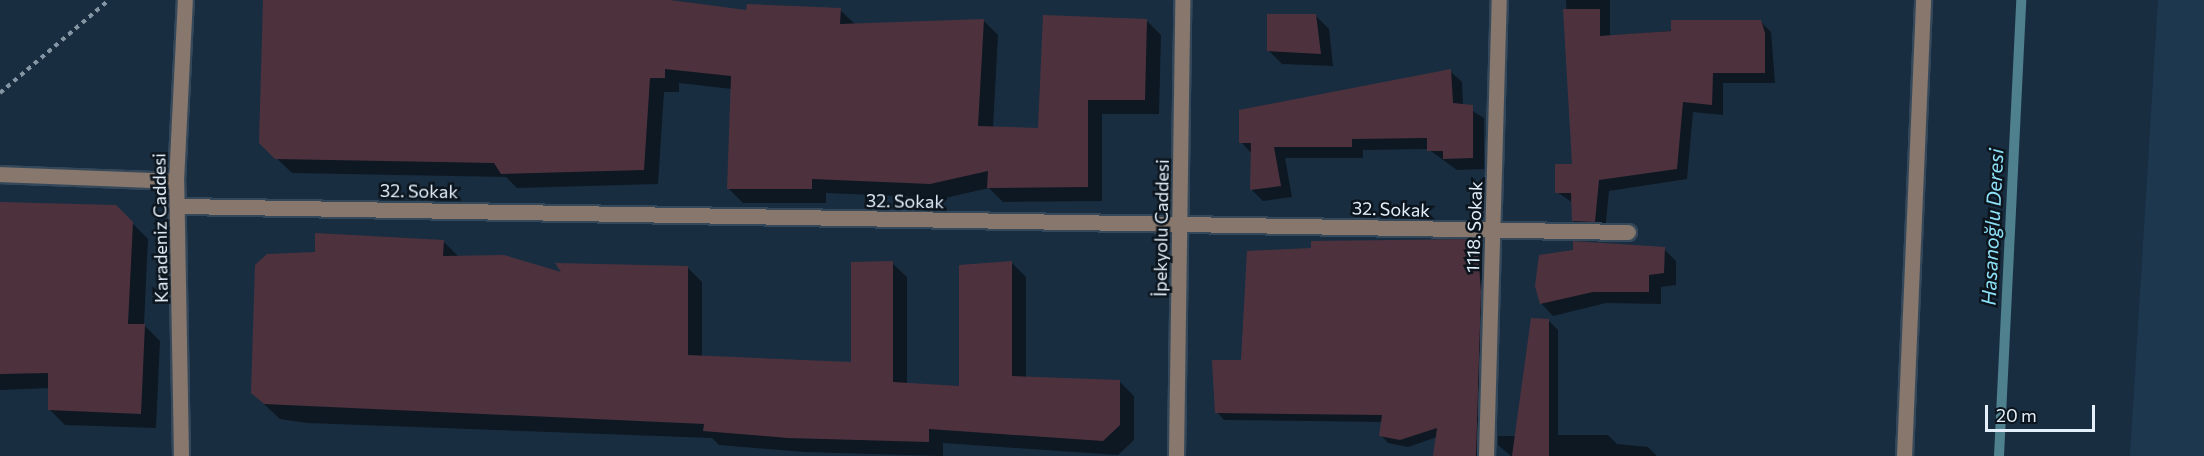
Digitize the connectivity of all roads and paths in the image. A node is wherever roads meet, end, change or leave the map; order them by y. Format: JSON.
{"nodes":[{"id":1,"x":109,"y":0,"type":"edge"},
{"id":2,"x":186,"y":0,"type":"edge"},
{"id":3,"x":1182,"y":0,"type":"edge"},
{"id":4,"x":1499,"y":0,"type":"edge"},
{"id":5,"x":1923,"y":0,"type":"edge"},
{"id":6,"x":0,"y":93,"type":"edge"},
{"id":7,"x":0,"y":174,"type":"edge"},
{"id":8,"x":176,"y":181,"type":"junction"},
{"id":9,"x":181,"y":206,"type":"junction"},
{"id":10,"x":1181,"y":222,"type":"junction"},
{"id":11,"x":1494,"y":232,"type":"junction"},
{"id":12,"x":1628,"y":232,"type":"dead end"},
{"id":13,"x":181,"y":456,"type":"edge"},
{"id":14,"x":1176,"y":456,"type":"edge"},
{"id":15,"x":1486,"y":456,"type":"edge"},
{"id":16,"x":1904,"y":456,"type":"edge"}],
"edges":[{"from":1,"to":6,"type":"path"},
{"from":2,"to":8,"type":"street","name":"Karadeniz Caddesi"},
{"from":3,"to":10,"type":"street","name":"İpekyolu Caddesi"},
{"from":4,"to":11,"type":"street","name":"1118. Sokak"},
{"from":5,"to":16,"type":"street"},
{"from":7,"to":8,"type":"street"},
{"from":8,"to":9,"type":"street","name":"Karadeniz Caddesi"},
{"from":9,"to":10,"type":"street","name":"32. Sokak"},
{"from":9,"to":13,"type":"street","name":"Karadeniz Caddesi"},
{"from":10,"to":11,"type":"street","name":"32. Sokak"},
{"from":10,"to":14,"type":"street","name":"İpekyolu Caddesi"},
{"from":11,"to":12,"type":"street","name":"32. Sokak"},
{"from":11,"to":15,"type":"street","name":"1118. Sokak"}]}
